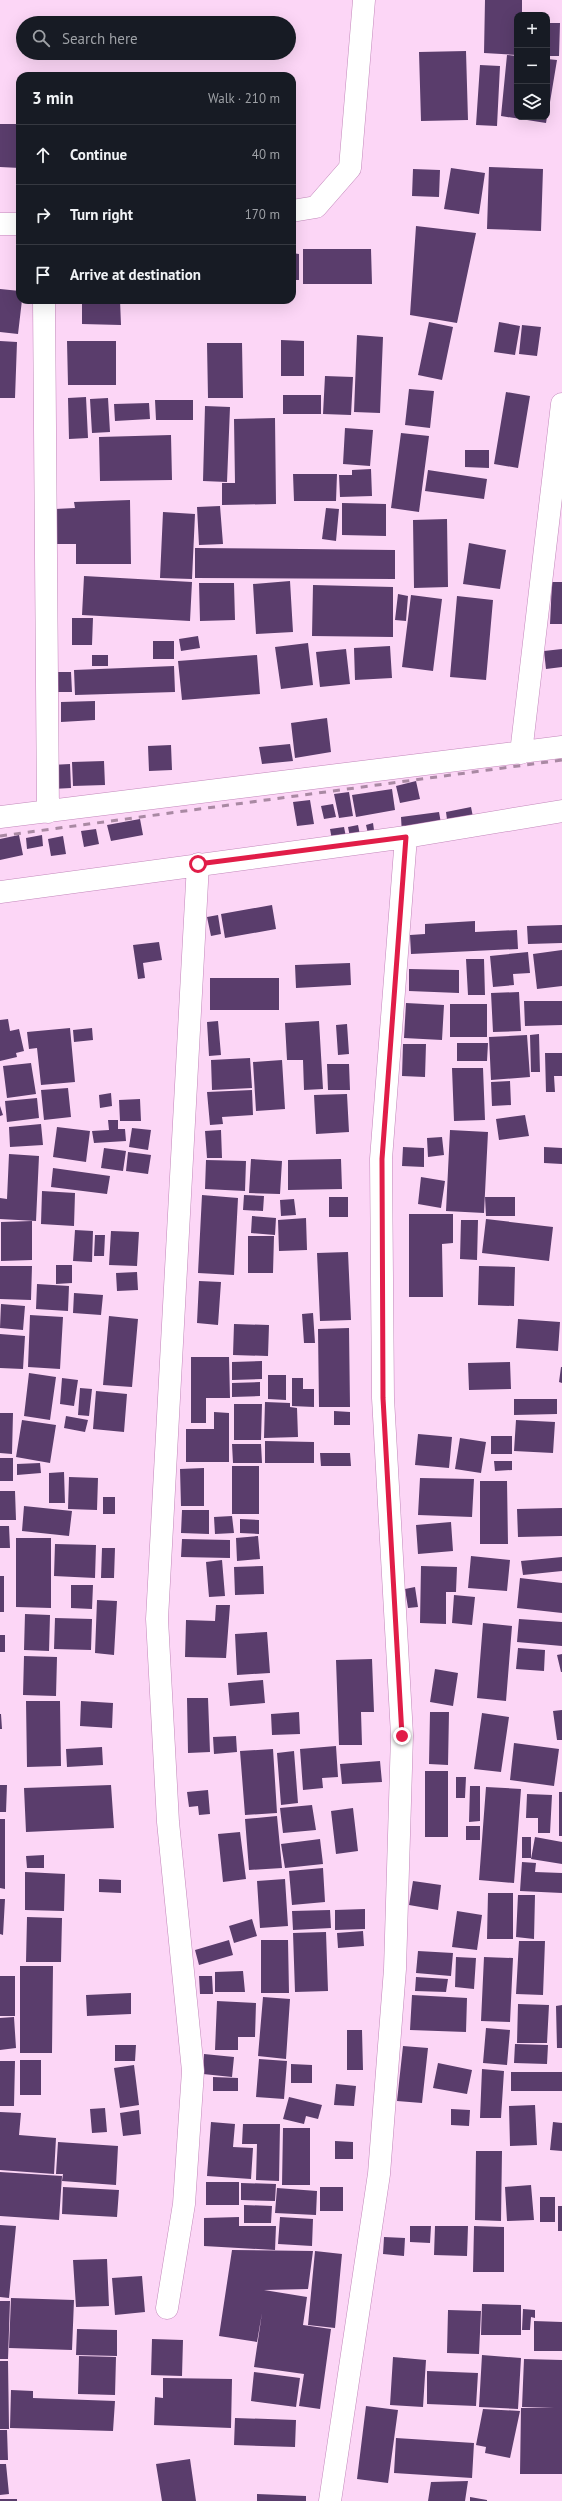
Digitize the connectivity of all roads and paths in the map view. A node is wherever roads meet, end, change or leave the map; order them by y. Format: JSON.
{"nodes":[{"id":1,"x":364,"y":0,"type":"edge"},
{"id":2,"x":296,"y":210,"type":"edge"},
{"id":3,"x":0,"y":224,"type":"edge"},
{"id":4,"x":16,"y":224,"type":"edge"},
{"id":5,"x":44,"y":304,"type":"edge"},
{"id":6,"x":562,"y":404,"type":"edge"},
{"id":7,"x":562,"y":747,"type":"edge"},
{"id":8,"x":521,"y":753,"type":"junction"},
{"id":9,"x":562,"y":811,"type":"edge"},
{"id":10,"x":48,"y":812,"type":"junction"},
{"id":11,"x":0,"y":817,"type":"edge"},
{"id":12,"x":406,"y":837,"type":"junction"},
{"id":13,"x":198,"y":864,"type":"junction"},
{"id":14,"x":0,"y":892,"type":"edge"},
{"id":15,"x":167,"y":2308,"type":"dead end"},
{"id":16,"x":330,"y":2501,"type":"edge"}],
"edges":[{"from":1,"to":2,"type":"street"},
{"from":3,"to":4,"type":"street"},
{"from":5,"to":10,"type":"street"},
{"from":6,"to":8,"type":"street"},
{"from":7,"to":8,"type":"street"},
{"from":8,"to":10,"type":"street"},
{"from":9,"to":12,"type":"street"},
{"from":10,"to":11,"type":"street"},
{"from":12,"to":13,"type":"street"},
{"from":12,"to":16,"type":"street"},
{"from":13,"to":14,"type":"street"},
{"from":13,"to":15,"type":"street"}]}
